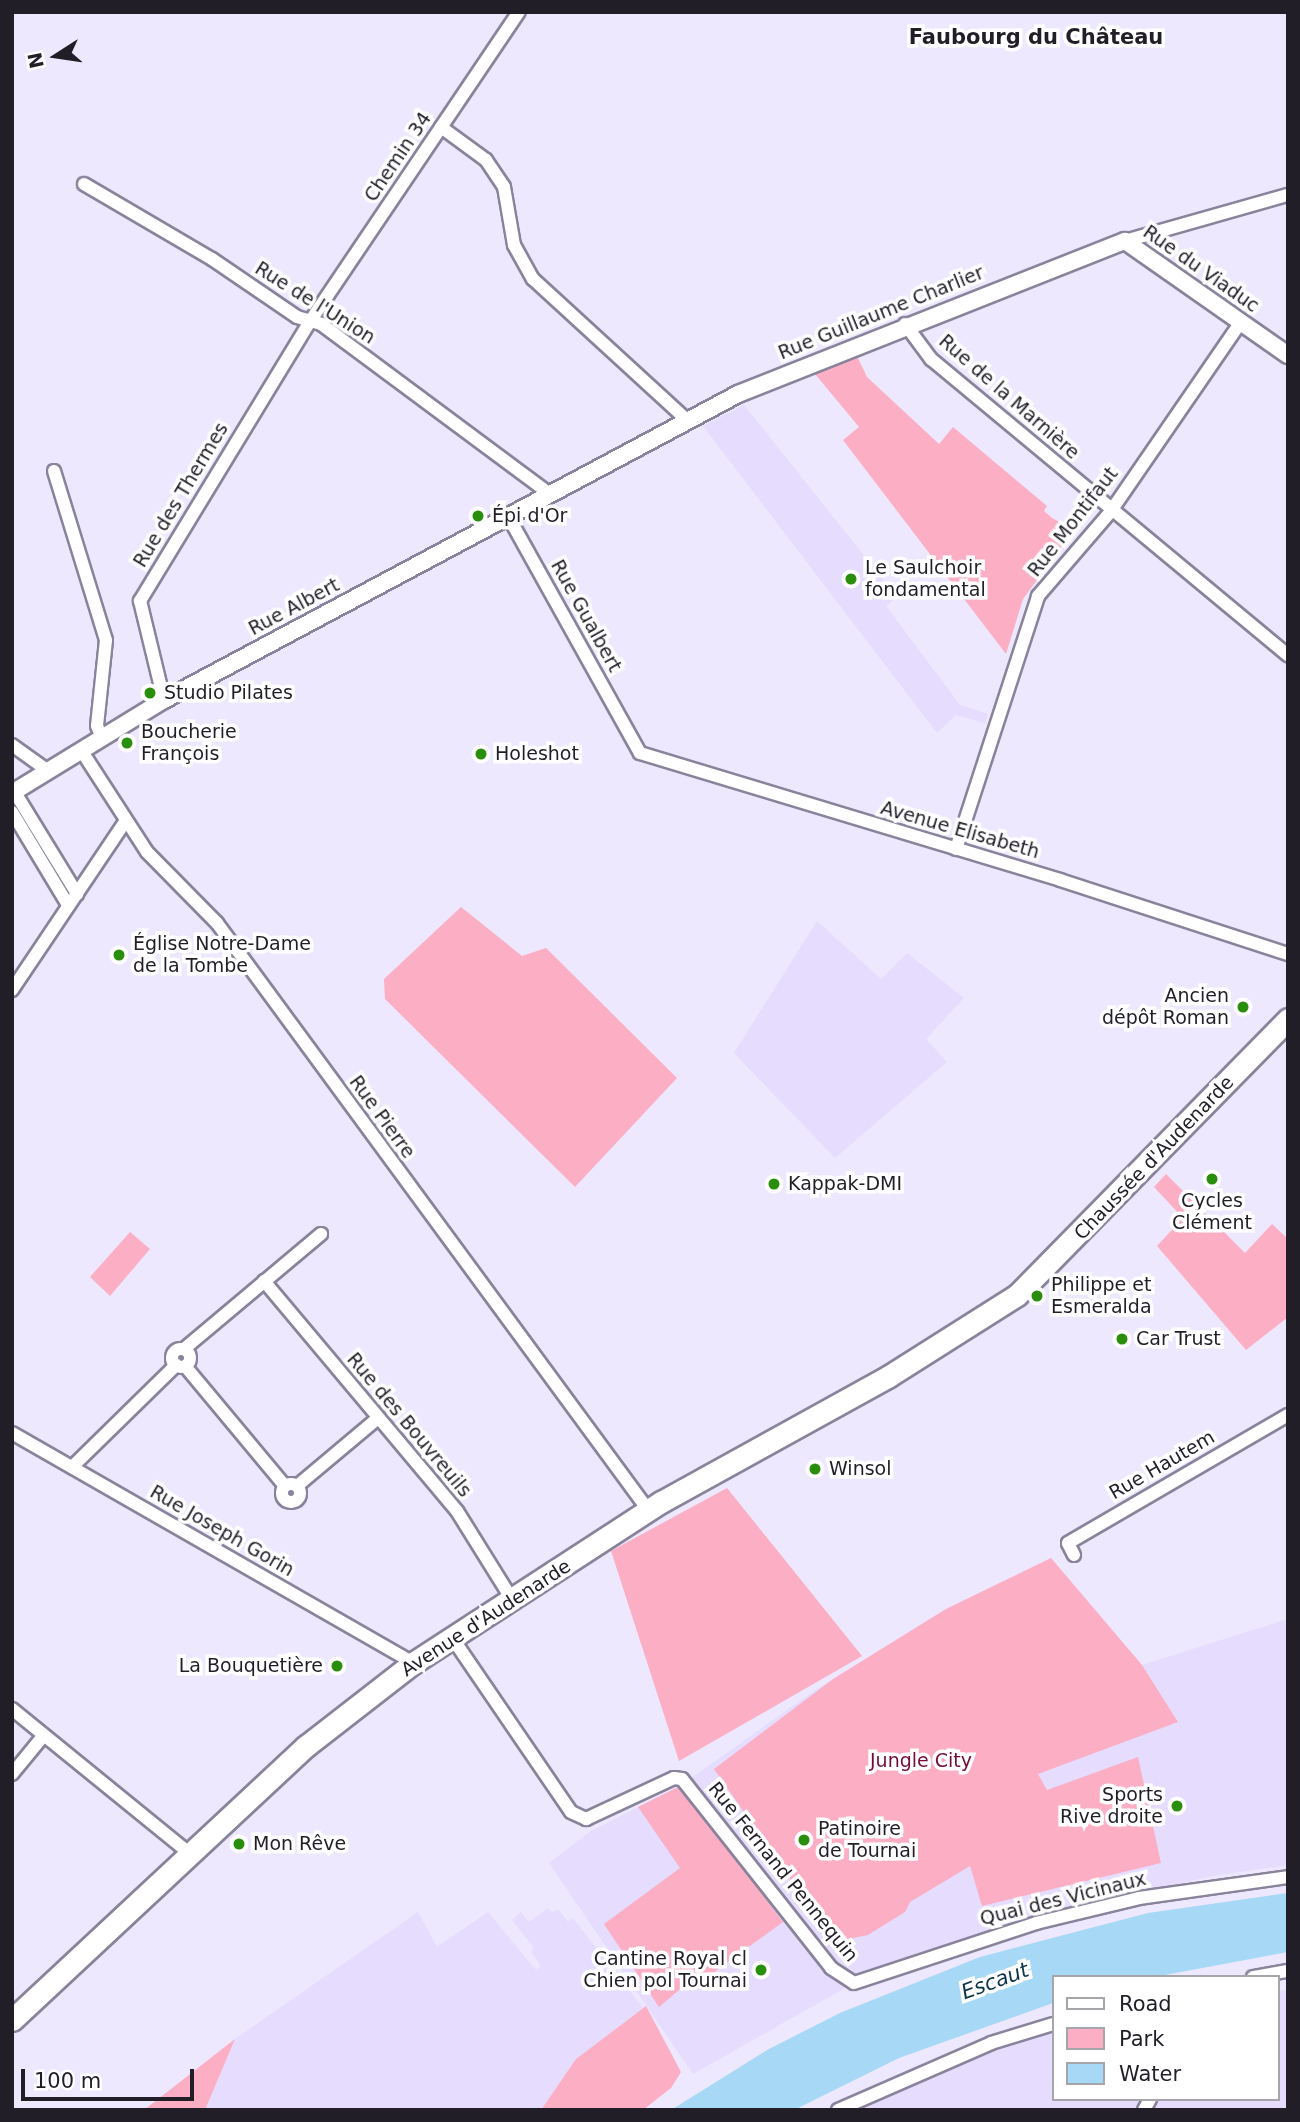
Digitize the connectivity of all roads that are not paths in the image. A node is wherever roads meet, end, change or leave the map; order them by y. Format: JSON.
{"nodes":[{"id":1,"x":519,"y":12,"type":"edge"},
{"id":2,"x":441,"y":127,"type":"junction"},
{"id":3,"x":84,"y":184,"type":"dead end"},
{"id":4,"x":1288,"y":195,"type":"edge"},
{"id":5,"x":1125,"y":241,"type":"junction"},
{"id":6,"x":309,"y":323,"type":"junction"},
{"id":7,"x":1240,"y":323,"type":"junction"},
{"id":8,"x":905,"y":324,"type":"junction"},
{"id":9,"x":1288,"y":355,"type":"edge"},
{"id":10,"x":688,"y":421,"type":"junction"},
{"id":11,"x":54,"y":471,"type":"dead end"},
{"id":12,"x":550,"y":494,"type":"junction"},
{"id":13,"x":1111,"y":511,"type":"junction"},
{"id":14,"x":508,"y":516,"type":"junction"},
{"id":15,"x":1288,"y":655,"type":"edge"},
{"id":16,"x":164,"y":700,"type":"junction"},
{"id":17,"x":628,"y":736,"type":"joint"},
{"id":18,"x":102,"y":738,"type":"junction"},
{"id":19,"x":12,"y":745,"type":"edge"},
{"id":20,"x":81,"y":750,"type":"junction"},
{"id":21,"x":48,"y":771,"type":"junction"},
{"id":22,"x":13,"y":792,"type":"edge"},
{"id":23,"x":12,"y":812,"type":"edge"},
{"id":24,"x":125,"y":822,"type":"junction"},
{"id":25,"x":28,"y":825,"type":"junction"},
{"id":26,"x":956,"y":849,"type":"junction"},
{"id":27,"x":47,"y":857,"type":"junction"},
{"id":28,"x":77,"y":894,"type":"junction"},
{"id":29,"x":68,"y":905,"type":"junction"},
{"id":30,"x":1288,"y":954,"type":"edge"},
{"id":31,"x":12,"y":990,"type":"edge"},
{"id":32,"x":1288,"y":1018,"type":"edge"},
{"id":33,"x":321,"y":1234,"type":"dead end"},
{"id":34,"x":264,"y":1281,"type":"junction"},
{"id":35,"x":1017,"y":1295,"type":"joint"},
{"id":36,"x":180,"y":1365,"type":"junction"},
{"id":37,"x":1288,"y":1415,"type":"edge"},
{"id":38,"x":378,"y":1418,"type":"junction"},
{"id":39,"x":12,"y":1433,"type":"edge"},
{"id":40,"x":72,"y":1467,"type":"junction"},
{"id":41,"x":649,"y":1511,"type":"junction"},
{"id":42,"x":1074,"y":1555,"type":"dead end"},
{"id":43,"x":513,"y":1601,"type":"junction"},
{"id":44,"x":453,"y":1639,"type":"junction"},
{"id":45,"x":413,"y":1663,"type":"junction"},
{"id":46,"x":12,"y":1709,"type":"edge"},
{"id":47,"x":44,"y":1735,"type":"junction"},
{"id":48,"x":12,"y":1774,"type":"edge"},
{"id":49,"x":189,"y":1853,"type":"junction"},
{"id":50,"x":1288,"y":1877,"type":"edge"},
{"id":51,"x":1288,"y":1970,"type":"edge"},
{"id":52,"x":1263,"y":1975,"type":"edge"},
{"id":53,"x":854,"y":1983,"type":"joint"},
{"id":54,"x":12,"y":2020,"type":"edge"},
{"id":55,"x":1052,"y":2024,"type":"edge"},
{"id":56,"x":838,"y":2110,"type":"edge"}],
"edges":[{"from":1,"to":2,"type":"street","name":"Chemin 34"},
{"from":2,"to":6,"type":"street","name":"Chemin 34"},
{"from":2,"to":10,"type":"street"},
{"from":3,"to":6,"type":"street","name":"Rue de l'Union"},
{"from":4,"to":5,"type":"street","name":"Rue Guillaume Charlier"},
{"from":5,"to":7,"type":"street","name":"Rue du Viaduc"},
{"from":5,"to":8,"type":"street","name":"Rue Guillaume Charlier"},
{"from":6,"to":12,"type":"street","name":"Rue de l'Union"},
{"from":6,"to":16,"type":"street","name":"Rue des Thermes"},
{"from":7,"to":9,"type":"street","name":"Rue du Viaduc"},
{"from":7,"to":13,"type":"street","name":"Rue Montifaut"},
{"from":8,"to":10,"type":"street","name":"Rue Guillaume Charlier"},
{"from":8,"to":13,"type":"street","name":"Rue de la Marnière"},
{"from":10,"to":12,"type":"street","name":"Rue Guillaume Charlier"},
{"from":11,"to":18,"type":"street"},
{"from":12,"to":14,"type":"street","name":"Rue Guillaume Charlier"},
{"from":13,"to":15,"type":"street","name":"Rue de la Marnière"},
{"from":13,"to":26,"type":"street","name":"Rue Montifaut"},
{"from":14,"to":16,"type":"street","name":"Rue Albert"},
{"from":14,"to":17,"type":"street","name":"Rue Gualbert"},
{"from":16,"to":18,"type":"street","name":"Rue Albert"},
{"from":17,"to":26,"type":"street","name":"Avenue Elisabeth"},
{"from":18,"to":20,"type":"street","name":"Rue Albert"},
{"from":19,"to":21,"type":"street"},
{"from":20,"to":21,"type":"street","name":"Rue Albert"},
{"from":20,"to":24,"type":"street","name":"Rue Pierre"},
{"from":21,"to":22,"type":"street","name":"Rue Albert"},
{"from":22,"to":25,"type":"street"},
{"from":23,"to":25,"type":"street"},
{"from":24,"to":28,"type":"street"},
{"from":24,"to":41,"type":"street","name":"Rue Pierre"},
{"from":25,"to":27,"type":"street"},
{"from":26,"to":30,"type":"street","name":"Avenue Elisabeth"},
{"from":27,"to":28,"type":"street"},
{"from":27,"to":29,"type":"street"},
{"from":28,"to":29,"type":"street"},
{"from":29,"to":31,"type":"street"},
{"from":32,"to":35,"type":"main road","name":"Chaussée d'Audenarde"},
{"from":33,"to":34,"type":"street"},
{"from":34,"to":36,"type":"street"},
{"from":34,"to":38,"type":"street","name":"Rue des Bouvreuils"},
{"from":35,"to":41,"type":"main road","name":"Avenue d'Audenarde"},
{"from":36,"to":38,"type":"street"},
{"from":36,"to":40,"type":"street"},
{"from":37,"to":42,"type":"street","name":"Rue Hautem"},
{"from":38,"to":43,"type":"street","name":"Rue des Bouvreuils"},
{"from":39,"to":40,"type":"street","name":"Rue Joseph Gorin"},
{"from":40,"to":45,"type":"street","name":"Rue Joseph Gorin"},
{"from":41,"to":43,"type":"main road","name":"Avenue d'Audenarde"},
{"from":43,"to":44,"type":"main road","name":"Avenue d'Audenarde"},
{"from":44,"to":45,"type":"main road","name":"Avenue d'Audenarde"},
{"from":44,"to":53,"type":"street","name":"Rue Fernand Pennequin"},
{"from":45,"to":49,"type":"main road","name":"Avenue d'Audenarde"},
{"from":46,"to":47,"type":"street"},
{"from":47,"to":48,"type":"street"},
{"from":47,"to":49,"type":"street"},
{"from":49,"to":54,"type":"main road","name":"Avenue d'Audenarde"},
{"from":50,"to":53,"type":"street","name":"Quai des Vicinaux"},
{"from":51,"to":52,"type":"street"},
{"from":55,"to":56,"type":"street"}]}
